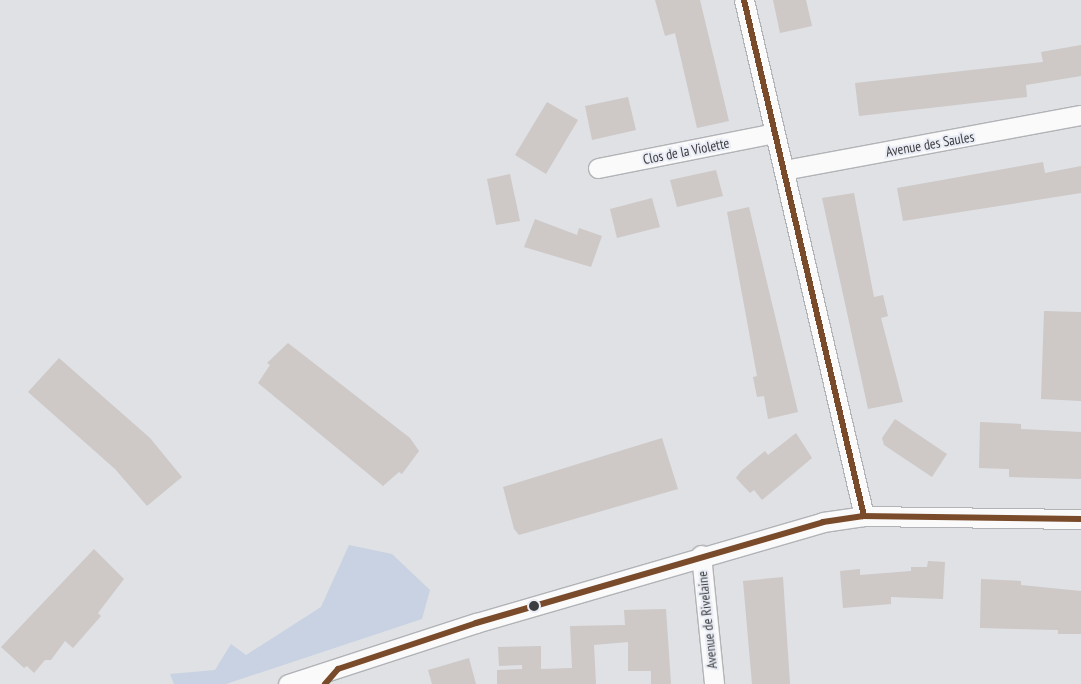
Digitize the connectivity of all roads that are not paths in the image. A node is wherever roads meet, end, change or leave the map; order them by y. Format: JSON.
{"nodes":[{"id":1,"x":744,"y":0,"type":"edge"},
{"id":2,"x":1080,"y":117,"type":"edge"},
{"id":3,"x":775,"y":133,"type":"junction"},
{"id":4,"x":598,"y":168,"type":"dead end"},
{"id":5,"x":784,"y":170,"type":"junction"},
{"id":6,"x":864,"y":516,"type":"junction"},
{"id":7,"x":1081,"y":519,"type":"edge"},
{"id":8,"x":701,"y":555,"type":"junction"},
{"id":9,"x":338,"y":670,"type":"junction"},
{"id":10,"x":288,"y":684,"type":"edge"},
{"id":11,"x":325,"y":684,"type":"edge"},
{"id":12,"x":714,"y":684,"type":"edge"}],
"edges":[{"from":1,"to":3,"type":"street"},
{"from":2,"to":5,"type":"street","name":"Avenue des Saules"},
{"from":3,"to":4,"type":"street","name":"Clos de la Violette"},
{"from":3,"to":5,"type":"street"},
{"from":5,"to":6,"type":"street"},
{"from":6,"to":7,"type":"street"},
{"from":6,"to":8,"type":"street"},
{"from":8,"to":9,"type":"street"},
{"from":8,"to":12,"type":"street","name":"Avenue de Rivelaine"},
{"from":9,"to":10,"type":"street"},
{"from":9,"to":11,"type":"street"}]}
